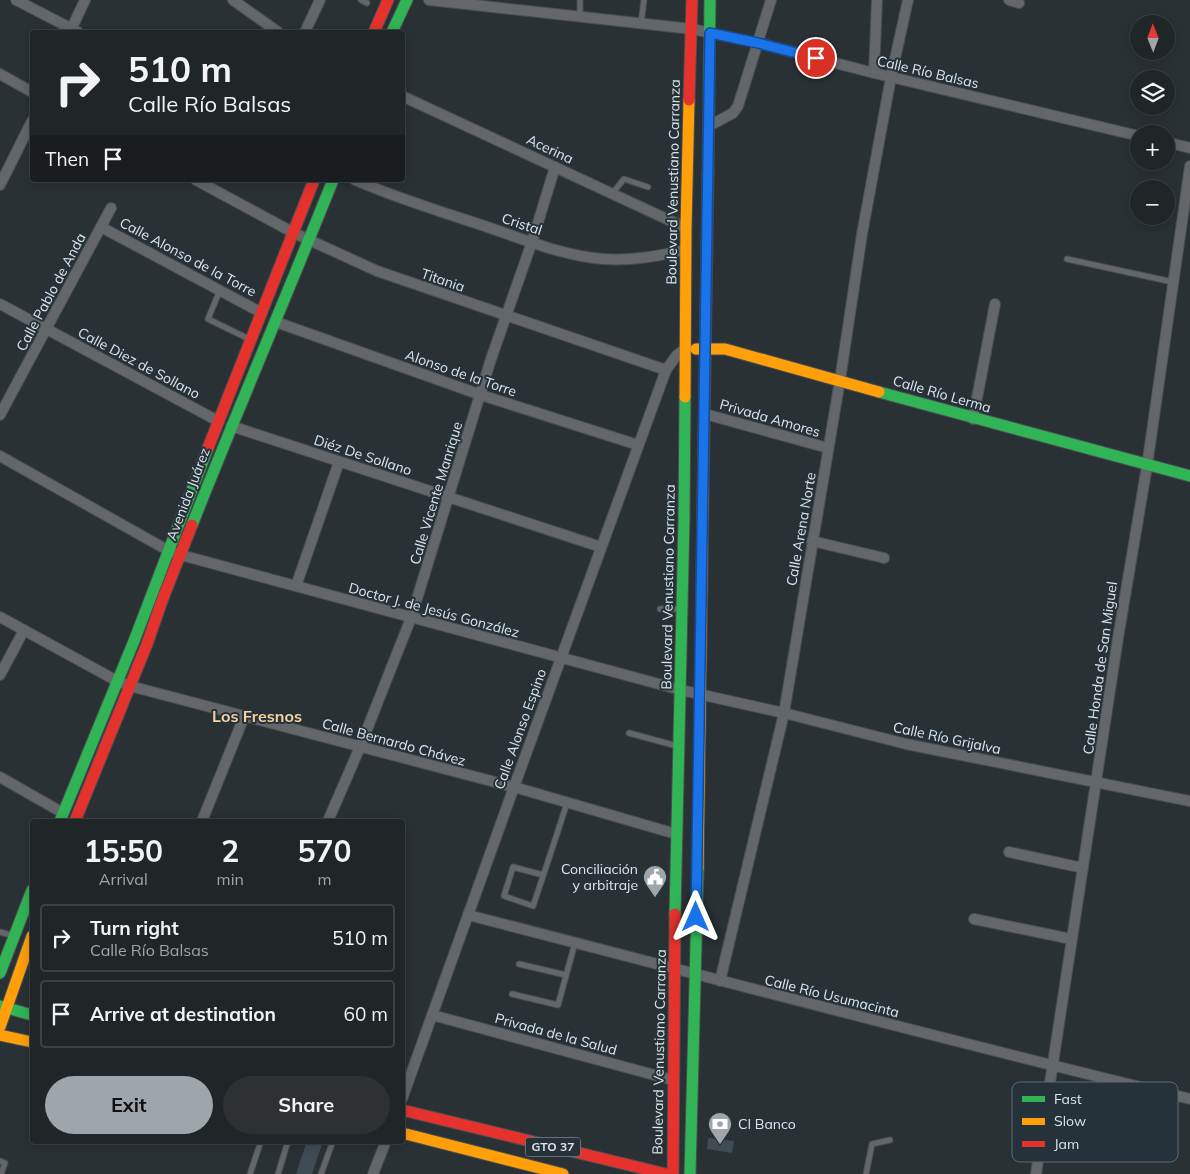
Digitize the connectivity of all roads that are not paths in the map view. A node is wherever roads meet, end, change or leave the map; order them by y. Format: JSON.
{"nodes":[{"id":1,"x":16,"y":0,"type":"edge"},
{"id":2,"x":85,"y":0,"type":"edge"},
{"id":3,"x":233,"y":0,"type":"edge"},
{"id":4,"x":320,"y":0,"type":"edge"},
{"id":5,"x":361,"y":0,"type":"edge"},
{"id":6,"x":388,"y":0,"type":"edge"},
{"id":7,"x":407,"y":0,"type":"edge"},
{"id":8,"x":429,"y":0,"type":"edge"},
{"id":9,"x":580,"y":0,"type":"edge"},
{"id":10,"x":644,"y":0,"type":"edge"},
{"id":11,"x":692,"y":0,"type":"edge"},
{"id":12,"x":710,"y":0,"type":"edge"},
{"id":13,"x":771,"y":0,"type":"edge"},
{"id":14,"x":877,"y":0,"type":"edge"},
{"id":15,"x":908,"y":0,"type":"edge"},
{"id":16,"x":367,"y":3,"type":"dead end"},
{"id":17,"x":580,"y":16,"type":"junction"},
{"id":18,"x":641,"y":23,"type":"junction"},
{"id":19,"x":692,"y":29,"type":"junction"},
{"id":20,"x":71,"y":30,"type":"edge"},
{"id":21,"x":73,"y":30,"type":"edge"},
{"id":22,"x":275,"y":30,"type":"edge"},
{"id":23,"x":306,"y":30,"type":"edge"},
{"id":24,"x":375,"y":30,"type":"edge"},
{"id":25,"x":393,"y":30,"type":"edge"},
{"id":26,"x":710,"y":33,"type":"junction"},
{"id":27,"x":758,"y":43,"type":"junction"},
{"id":28,"x":874,"y":73,"type":"junction"},
{"id":29,"x":0,"y":74,"type":"edge"},
{"id":30,"x":892,"y":77,"type":"junction"},
{"id":31,"x":30,"y":91,"type":"edge"},
{"id":32,"x":405,"y":97,"type":"edge"},
{"id":33,"x":30,"y":125,"type":"edge"},
{"id":34,"x":710,"y":126,"type":"junction"},
{"id":35,"x":1130,"y":134,"type":"edge"},
{"id":36,"x":1175,"y":144,"type":"edge"},
{"id":37,"x":1190,"y":148,"type":"edge"},
{"id":38,"x":1190,"y":166,"type":"edge"},
{"id":39,"x":555,"y":167,"type":"junction"},
{"id":40,"x":200,"y":182,"type":"edge"},
{"id":41,"x":313,"y":182,"type":"edge"},
{"id":42,"x":332,"y":182,"type":"edge"},
{"id":43,"x":360,"y":182,"type":"edge"},
{"id":44,"x":0,"y":185,"type":"edge"},
{"id":45,"x":648,"y":187,"type":"dead end"},
{"id":46,"x":612,"y":194,"type":"junction"},
{"id":47,"x":111,"y":208,"type":"dead end"},
{"id":48,"x":102,"y":226,"type":"junction"},
{"id":49,"x":686,"y":228,"type":"junction"},
{"id":50,"x":294,"y":233,"type":"junction"},
{"id":51,"x":310,"y":240,"type":"junction"},
{"id":52,"x":532,"y":242,"type":"junction"},
{"id":53,"x":686,"y":250,"type":"junction"},
{"id":54,"x":1067,"y":259,"type":"dead end"},
{"id":55,"x":1173,"y":282,"type":"junction"},
{"id":56,"x":220,"y":290,"type":"junction"},
{"id":57,"x":0,"y":304,"type":"edge"},
{"id":58,"x":995,"y":304,"type":"dead end"},
{"id":59,"x":262,"y":313,"type":"junction"},
{"id":60,"x":507,"y":316,"type":"junction"},
{"id":61,"x":276,"y":322,"type":"junction"},
{"id":62,"x":47,"y":330,"type":"junction"},
{"id":63,"x":251,"y":340,"type":"junction"},
{"id":64,"x":705,"y":348,"type":"junction"},
{"id":65,"x":685,"y":349,"type":"junction"},
{"id":66,"x":666,"y":370,"type":"junction"},
{"id":67,"x":840,"y":380,"type":"junction"},
{"id":68,"x":481,"y":395,"type":"junction"},
{"id":69,"x":705,"y":414,"type":"junction"},
{"id":70,"x":0,"y":415,"type":"edge"},
{"id":71,"x":972,"y":418,"type":"junction"},
{"id":72,"x":218,"y":420,"type":"junction"},
{"id":73,"x":231,"y":426,"type":"junction"},
{"id":74,"x":638,"y":446,"type":"junction"},
{"id":75,"x":828,"y":448,"type":"junction"},
{"id":76,"x":0,"y":456,"type":"edge"},
{"id":77,"x":339,"y":462,"type":"junction"},
{"id":78,"x":1147,"y":466,"type":"junction"},
{"id":79,"x":1190,"y":476,"type":"edge"},
{"id":80,"x":450,"y":496,"type":"junction"},
{"id":81,"x":812,"y":541,"type":"junction"},
{"id":82,"x":601,"y":547,"type":"junction"},
{"id":83,"x":169,"y":551,"type":"junction"},
{"id":84,"x":180,"y":555,"type":"junction"},
{"id":85,"x":884,"y":558,"type":"dead end"},
{"id":86,"x":296,"y":586,"type":"junction"},
{"id":87,"x":660,"y":609,"type":"dead end"},
{"id":88,"x":682,"y":609,"type":"junction"},
{"id":89,"x":0,"y":617,"type":"edge"},
{"id":90,"x":411,"y":618,"type":"junction"},
{"id":91,"x":24,"y":630,"type":"junction"},
{"id":92,"x":561,"y":658,"type":"junction"},
{"id":93,"x":0,"y":675,"type":"edge"},
{"id":94,"x":117,"y":680,"type":"junction"},
{"id":95,"x":130,"y":686,"type":"junction"},
{"id":96,"x":681,"y":690,"type":"junction"},
{"id":97,"x":699,"y":694,"type":"junction"},
{"id":98,"x":784,"y":713,"type":"junction"},
{"id":99,"x":244,"y":717,"type":"junction"},
{"id":100,"x":629,"y":732,"type":"dead end"},
{"id":101,"x":678,"y":746,"type":"junction"},
{"id":102,"x":360,"y":747,"type":"junction"},
{"id":103,"x":0,"y":777,"type":"edge"},
{"id":104,"x":1097,"y":782,"type":"junction"},
{"id":105,"x":514,"y":787,"type":"junction"},
{"id":106,"x":1190,"y":801,"type":"edge"},
{"id":107,"x":567,"y":802,"type":"junction"},
{"id":108,"x":61,"y":817,"type":"edge"},
{"id":109,"x":76,"y":819,"type":"edge"},
{"id":110,"x":203,"y":819,"type":"edge"},
{"id":111,"x":329,"y":819,"type":"edge"},
{"id":112,"x":676,"y":834,"type":"junction"},
{"id":113,"x":1008,"y":852,"type":"dead end"},
{"id":114,"x":1083,"y":868,"type":"junction"},
{"id":115,"x":543,"y":875,"type":"junction"},
{"id":116,"x":30,"y":895,"type":"edge"},
{"id":117,"x":468,"y":916,"type":"junction"},
{"id":118,"x":974,"y":919,"type":"dead end"},
{"id":119,"x":0,"y":932,"type":"edge"},
{"id":120,"x":14,"y":936,"type":"junction"},
{"id":121,"x":1071,"y":939,"type":"junction"},
{"id":122,"x":30,"y":941,"type":"edge"},
{"id":123,"x":575,"y":943,"type":"junction"},
{"id":124,"x":519,"y":964,"type":"dead end"},
{"id":125,"x":676,"y":969,"type":"junction"},
{"id":126,"x":0,"y":972,"type":"edge"},
{"id":127,"x":566,"y":975,"type":"junction"},
{"id":128,"x":696,"y":975,"type":"junction"},
{"id":129,"x":720,"y":982,"type":"junction"},
{"id":130,"x":512,"y":994,"type":"dead end"},
{"id":131,"x":3,"y":1007,"type":"edge"},
{"id":132,"x":30,"y":1014,"type":"edge"},
{"id":133,"x":432,"y":1015,"type":"junction"},
{"id":134,"x":0,"y":1027,"type":"edge"},
{"id":135,"x":0,"y":1035,"type":"edge"},
{"id":136,"x":30,"y":1042,"type":"edge"},
{"id":137,"x":1054,"y":1066,"type":"junction"},
{"id":138,"x":673,"y":1080,"type":"junction"},
{"id":139,"x":1051,"y":1082,"type":"edge"},
{"id":140,"x":1120,"y":1082,"type":"edge"},
{"id":141,"x":405,"y":1091,"type":"edge"},
{"id":142,"x":405,"y":1111,"type":"edge"},
{"id":143,"x":405,"y":1134,"type":"edge"},
{"id":144,"x":890,"y":1140,"type":"dead end"},
{"id":145,"x":260,"y":1144,"type":"edge"},
{"id":146,"x":287,"y":1144,"type":"edge"},
{"id":147,"x":332,"y":1144,"type":"edge"},
{"id":148,"x":385,"y":1144,"type":"edge"},
{"id":149,"x":0,"y":1160,"type":"edge"},
{"id":150,"x":1,"y":1174,"type":"edge"},
{"id":151,"x":250,"y":1174,"type":"edge"},
{"id":152,"x":278,"y":1174,"type":"edge"},
{"id":153,"x":321,"y":1174,"type":"edge"},
{"id":154,"x":373,"y":1174,"type":"edge"},
{"id":155,"x":563,"y":1174,"type":"edge"},
{"id":156,"x":666,"y":1174,"type":"edge"},
{"id":157,"x":673,"y":1174,"type":"edge"},
{"id":158,"x":690,"y":1174,"type":"edge"},
{"id":159,"x":866,"y":1174,"type":"edge"}],
"edges":[{"from":1,"to":20,"type":"street"},
{"from":2,"to":21,"type":"street"},
{"from":3,"to":22,"type":"street"},
{"from":4,"to":23,"type":"street"},
{"from":5,"to":16,"type":"lane"},
{"from":6,"to":24,"type":"main road"},
{"from":7,"to":25,"type":"main road"},
{"from":8,"to":17,"type":"street","name":"Calle Río Balsas"},
{"from":9,"to":17,"type":"lane"},
{"from":10,"to":18,"type":"lane"},
{"from":11,"to":19,"type":"main road","name":"Boulevard Venustiano Carranza"},
{"from":12,"to":26,"type":"main road"},
{"from":13,"to":27,"type":"street"},
{"from":14,"to":28,"type":"street"},
{"from":15,"to":30,"type":"street","name":"Calle Arena Norte"},
{"from":17,"to":18,"type":"street","name":"Calle Río Balsas"},
{"from":18,"to":19,"type":"street","name":"Calle Río Balsas"},
{"from":19,"to":26,"type":"street","name":"Calle Río Balsas"},
{"from":19,"to":49,"type":"main road","name":"Boulevard Venustiano Carranza"},
{"from":26,"to":27,"type":"street","name":"Calle Río Balsas"},
{"from":26,"to":34,"type":"main road"},
{"from":27,"to":28,"type":"street","name":"Calle Río Balsas"},
{"from":27,"to":34,"type":"street"},
{"from":28,"to":30,"type":"street","name":"Calle Río Balsas"},
{"from":29,"to":31,"type":"street"},
{"from":30,"to":35,"type":"street","name":"Calle Río Balsas"},
{"from":30,"to":67,"type":"street","name":"Calle Arena Norte"},
{"from":32,"to":39,"type":"street","name":"Acerina"},
{"from":33,"to":44,"type":"street"},
{"from":34,"to":64,"type":"main road"},
{"from":36,"to":37,"type":"street"},
{"from":38,"to":55,"type":"street","name":"Calle Honda de San Miguel"},
{"from":39,"to":46,"type":"street","name":"Acerina"},
{"from":39,"to":52,"type":"street","name":"Calle Vicente Manrique"},
{"from":40,"to":50,"type":"street","name":"Titania"},
{"from":41,"to":50,"type":"main road","name":"Avenida Juárez"},
{"from":42,"to":51,"type":"main road","name":"Avenida Juárez"},
{"from":43,"to":52,"type":"street","name":"Cristal"},
{"from":45,"to":46,"type":"lane"},
{"from":46,"to":49,"type":"street","name":"Acerina"},
{"from":47,"to":48,"type":"street","name":"Calle Pablo de Anda"},
{"from":48,"to":56,"type":"street","name":"Calle Alonso de la Torre"},
{"from":48,"to":62,"type":"street","name":"Calle Pablo de Anda"},
{"from":49,"to":53,"type":"main road","name":"Boulevard Venustiano Carranza"},
{"from":50,"to":51,"type":"street","name":"Titania"},
{"from":50,"to":59,"type":"main road","name":"Avenida Juárez"},
{"from":51,"to":60,"type":"street","name":"Titania"},
{"from":51,"to":61,"type":"main road","name":"Avenida Juárez"},
{"from":52,"to":53,"type":"street","name":"Cristal"},
{"from":52,"to":60,"type":"street","name":"Calle Vicente Manrique"},
{"from":53,"to":65,"type":"main road","name":"Boulevard Venustiano Carranza"},
{"from":54,"to":55,"type":"lane"},
{"from":55,"to":78,"type":"street","name":"Calle Honda de San Miguel"},
{"from":56,"to":59,"type":"street","name":"Calle Alonso de la Torre"},
{"from":56,"to":63,"type":"lane"},
{"from":57,"to":62,"type":"street","name":"Calle Diez de Sollano"},
{"from":58,"to":71,"type":"street"},
{"from":59,"to":63,"type":"main road","name":"Avenida Juárez"},
{"from":60,"to":66,"type":"street","name":"Titania"},
{"from":60,"to":68,"type":"street","name":"Calle Vicente Manrique"},
{"from":61,"to":68,"type":"street","name":"Alonso de la Torre"},
{"from":61,"to":73,"type":"main road","name":"Avenida Juárez"},
{"from":62,"to":70,"type":"street","name":"Calle Pablo de Anda"},
{"from":62,"to":72,"type":"street","name":"Calle Diez de Sollano"},
{"from":63,"to":72,"type":"main road","name":"Avenida Juárez"},
{"from":64,"to":65,"type":"main road","name":"Calle Río Lerma"},
{"from":64,"to":67,"type":"main road","name":"Calle Río Lerma"},
{"from":64,"to":69,"type":"main road"},
{"from":65,"to":66,"type":"street"},
{"from":65,"to":88,"type":"main road","name":"Boulevard Venustiano Carranza"},
{"from":66,"to":74,"type":"street","name":"Calle Alonso Espino"},
{"from":67,"to":71,"type":"main road","name":"Calle Río Lerma"},
{"from":67,"to":75,"type":"street","name":"Calle Arena Norte"},
{"from":68,"to":74,"type":"street","name":"Alonso de la Torre"},
{"from":68,"to":80,"type":"street","name":"Calle Vicente Manrique"},
{"from":69,"to":75,"type":"street","name":"Privada Amores"},
{"from":69,"to":97,"type":"main road"},
{"from":71,"to":78,"type":"main road","name":"Calle Río Lerma"},
{"from":72,"to":83,"type":"main road","name":"Avenida Juárez"},
{"from":73,"to":77,"type":"street","name":"Diéz De Sollano"},
{"from":73,"to":84,"type":"main road","name":"Avenida Juárez"},
{"from":74,"to":82,"type":"street","name":"Calle Alonso Espino"},
{"from":75,"to":81,"type":"street","name":"Calle Arena Norte"},
{"from":76,"to":83,"type":"street","name":"Doctor J. de Jesús González"},
{"from":77,"to":80,"type":"street","name":"Diéz De Sollano"},
{"from":77,"to":86,"type":"street"},
{"from":78,"to":79,"type":"main road","name":"Calle Río Lerma"},
{"from":78,"to":104,"type":"street","name":"Calle Honda de San Miguel"},
{"from":80,"to":82,"type":"street","name":"Diéz De Sollano"},
{"from":80,"to":90,"type":"street","name":"Calle Vicente Manrique"},
{"from":81,"to":85,"type":"street"},
{"from":81,"to":98,"type":"street","name":"Calle Arena Norte"},
{"from":82,"to":92,"type":"street","name":"Calle Alonso Espino"},
{"from":83,"to":84,"type":"street","name":"Doctor J. de Jesús González"},
{"from":83,"to":94,"type":"main road","name":"Avenida Juárez"},
{"from":84,"to":86,"type":"street","name":"Doctor J. de Jesús González"},
{"from":84,"to":95,"type":"main road","name":"Avenida Juárez"},
{"from":86,"to":90,"type":"street","name":"Doctor J. de Jesús González"},
{"from":87,"to":88,"type":"lane"},
{"from":88,"to":96,"type":"main road","name":"Boulevard Venustiano Carranza"},
{"from":89,"to":91,"type":"street","name":"Calle Bernardo Chávez"},
{"from":90,"to":92,"type":"street","name":"Doctor J. de Jesús González"},
{"from":90,"to":102,"type":"street","name":"Calle Vicente Manrique"},
{"from":91,"to":93,"type":"street"},
{"from":91,"to":94,"type":"street","name":"Calle Bernardo Chávez"},
{"from":92,"to":96,"type":"street","name":"Doctor J. de Jesús González"},
{"from":92,"to":105,"type":"street","name":"Calle Alonso Espino"},
{"from":94,"to":95,"type":"street","name":"Calle Bernardo Chávez"},
{"from":94,"to":108,"type":"main road","name":"Avenida Juárez"},
{"from":95,"to":99,"type":"street","name":"Calle Bernardo Chávez"},
{"from":95,"to":109,"type":"main road","name":"Avenida Juárez"},
{"from":96,"to":97,"type":"street","name":"Doctor J. de Jesús González"},
{"from":96,"to":101,"type":"main road","name":"Boulevard Venustiano Carranza"},
{"from":97,"to":98,"type":"street","name":"Calle Río Grijalva"},
{"from":97,"to":128,"type":"main road"},
{"from":98,"to":104,"type":"street","name":"Calle Río Grijalva"},
{"from":98,"to":129,"type":"street","name":"Calle Arena Norte"},
{"from":99,"to":102,"type":"street","name":"Calle Bernardo Chávez"},
{"from":99,"to":110,"type":"street"},
{"from":100,"to":101,"type":"lane"},
{"from":101,"to":112,"type":"main road","name":"Boulevard Venustiano Carranza"},
{"from":102,"to":105,"type":"street","name":"Calle Bernardo Chávez"},
{"from":102,"to":111,"type":"street","name":"Calle Vicente Manrique"},
{"from":103,"to":108,"type":"street"},
{"from":104,"to":106,"type":"street","name":"Calle Río Grijalva"},
{"from":104,"to":114,"type":"street","name":"Calle Honda de San Miguel"},
{"from":105,"to":107,"type":"street","name":"Calle Bernardo Chávez"},
{"from":105,"to":117,"type":"street","name":"Calle Alonso Espino"},
{"from":107,"to":112,"type":"street","name":"Calle Bernardo Chávez"},
{"from":107,"to":115,"type":"lane"},
{"from":112,"to":125,"type":"main road","name":"Boulevard Venustiano Carranza"},
{"from":113,"to":114,"type":"street"},
{"from":114,"to":121,"type":"street","name":"Calle Honda de San Miguel"},
{"from":115,"to":115,"type":"lane"},
{"from":116,"to":120,"type":"main road"},
{"from":117,"to":123,"type":"street","name":"Calle Río Usumacinta"},
{"from":117,"to":133,"type":"street","name":"Calle Alonso Espino"},
{"from":118,"to":121,"type":"street"},
{"from":119,"to":120,"type":"lane"},
{"from":120,"to":126,"type":"main road"},
{"from":121,"to":137,"type":"street","name":"Calle Honda de San Miguel"},
{"from":122,"to":131,"type":"main road"},
{"from":123,"to":125,"type":"street","name":"Calle Río Usumacinta"},
{"from":123,"to":127,"type":"lane"},
{"from":124,"to":127,"type":"lane"},
{"from":125,"to":128,"type":"street","name":"Calle Río Usumacinta"},
{"from":125,"to":138,"type":"main road","name":"Boulevard Venustiano Carranza"},
{"from":127,"to":130,"type":"lane"},
{"from":128,"to":129,"type":"street","name":"Calle Río Usumacinta"},
{"from":128,"to":158,"type":"main road"},
{"from":129,"to":137,"type":"street","name":"Calle Río Usumacinta"},
{"from":131,"to":132,"type":"main road"},
{"from":131,"to":134,"type":"main road"},
{"from":133,"to":138,"type":"street","name":"Privada de la Salud"},
{"from":133,"to":141,"type":"street","name":"Calle Alonso Espino"},
{"from":135,"to":136,"type":"main road"},
{"from":137,"to":139,"type":"street","name":"Calle Honda de San Miguel"},
{"from":137,"to":140,"type":"street","name":"Calle Río Usumacinta"},
{"from":138,"to":157,"type":"main road","name":"Boulevard Venustiano Carranza"},
{"from":142,"to":156,"type":"main road","number":"GTO 37"},
{"from":143,"to":155,"type":"main road","number":"GTO 37"},
{"from":144,"to":159,"type":"lane"},
{"from":145,"to":151,"type":"lane"},
{"from":146,"to":152,"type":"lane"},
{"from":147,"to":153,"type":"lane"},
{"from":148,"to":154,"type":"street"},
{"from":149,"to":150,"type":"lane"}]}
